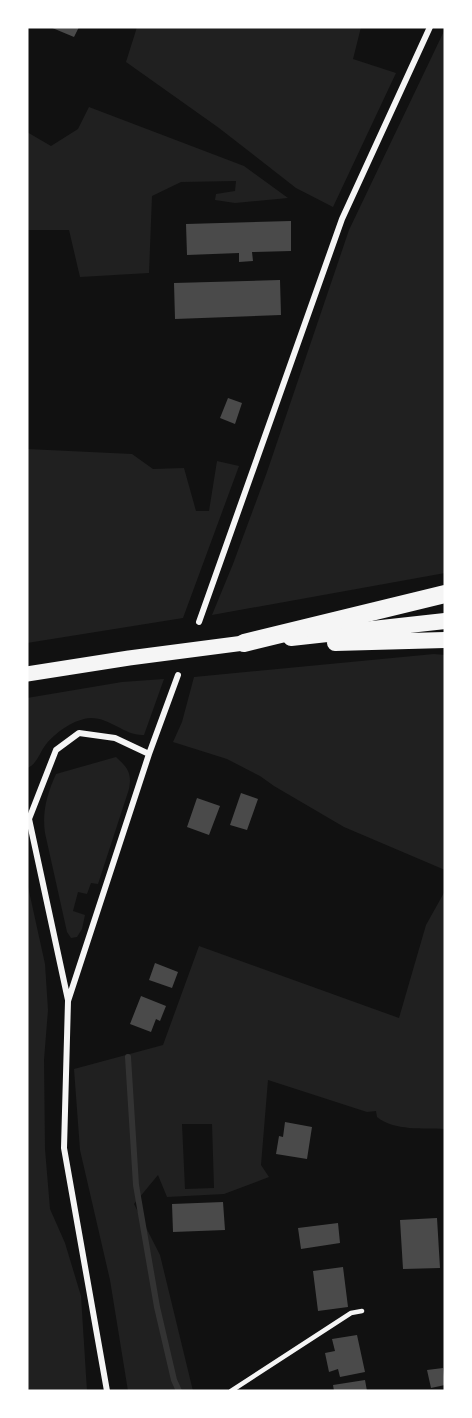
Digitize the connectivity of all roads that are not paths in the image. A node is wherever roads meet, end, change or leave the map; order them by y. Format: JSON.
{"nodes":[{"id":1,"x":430,"y":27,"type":"edge"},
{"id":2,"x":445,"y":594,"type":"edge"},
{"id":3,"x":445,"y":621,"type":"edge"},
{"id":4,"x":199,"y":622,"type":"dead end"},
{"id":5,"x":445,"y":640,"type":"edge"},
{"id":6,"x":244,"y":643,"type":"junction"},
{"id":7,"x":27,"y":674,"type":"edge"},
{"id":8,"x":178,"y":675,"type":"dead end"},
{"id":9,"x":149,"y":754,"type":"junction"},
{"id":10,"x":28,"y":816,"type":"edge"},
{"id":11,"x":68,"y":1000,"type":"junction"},
{"id":12,"x":362,"y":1311,"type":"dead end"},
{"id":13,"x":107,"y":1391,"type":"edge"},
{"id":14,"x":231,"y":1391,"type":"edge"}],
"edges":[{"from":1,"to":4,"type":"street"},
{"from":2,"to":6,"type":"highway"},
{"from":3,"to":6,"type":"highway"},
{"from":5,"to":6,"type":"highway"},
{"from":6,"to":7,"type":"main road"},
{"from":8,"to":9,"type":"street"},
{"from":9,"to":10,"type":"street"},
{"from":9,"to":11,"type":"street"},
{"from":10,"to":11,"type":"street"},
{"from":11,"to":13,"type":"street"},
{"from":12,"to":14,"type":"lane"}]}
